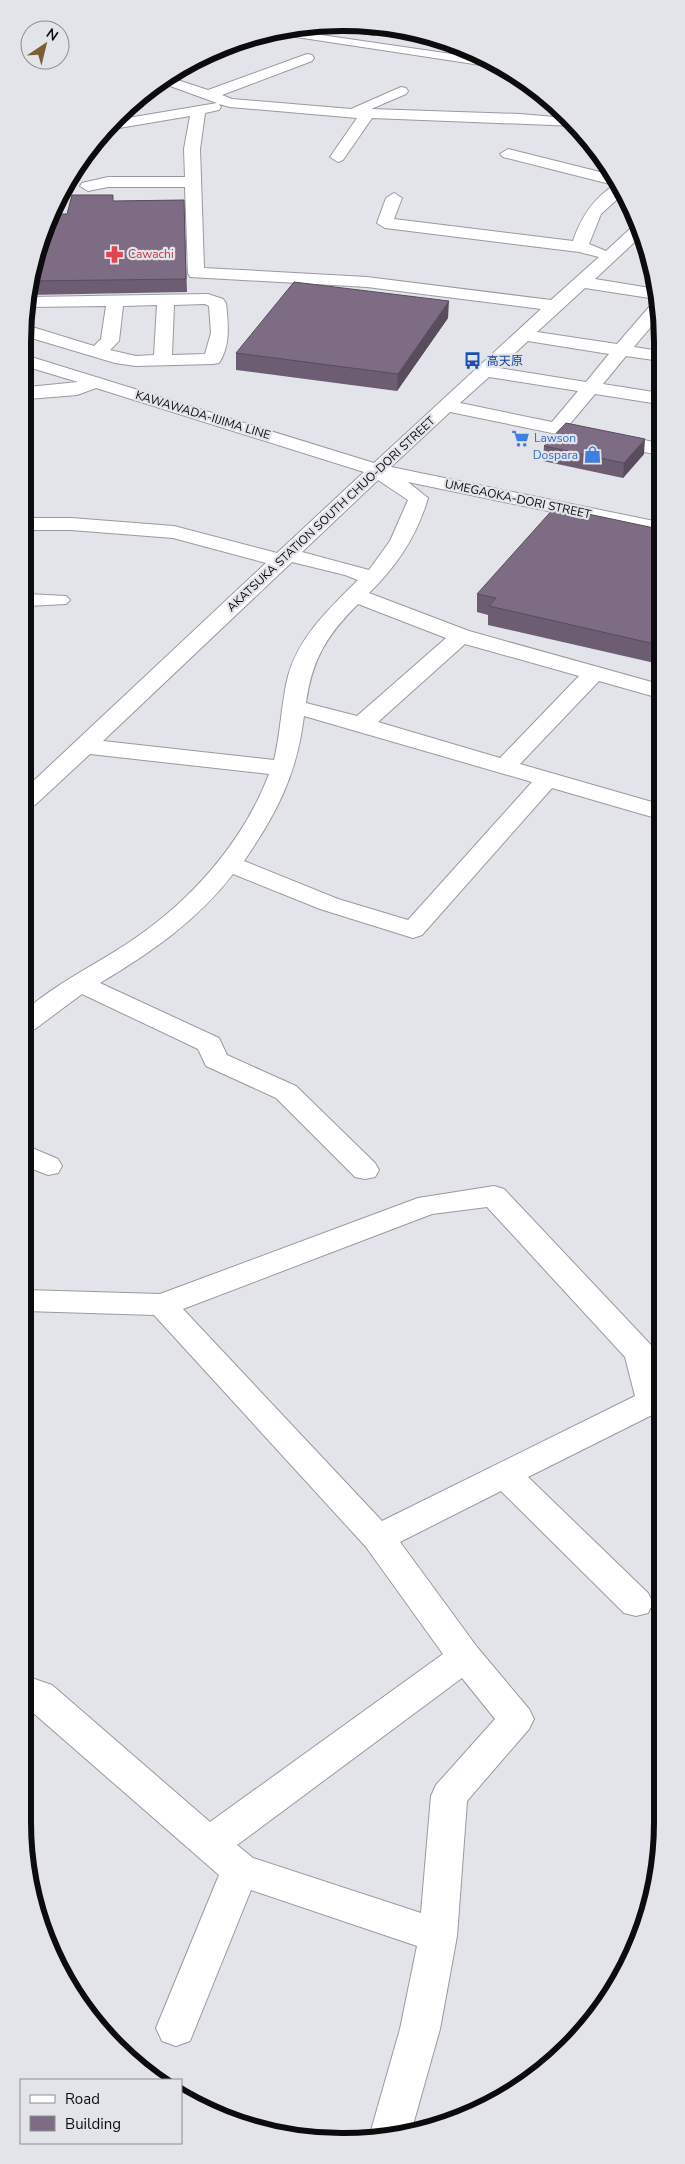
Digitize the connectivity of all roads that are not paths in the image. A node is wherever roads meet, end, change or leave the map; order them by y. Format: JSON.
{"nodes":[{"id":1,"x":298,"y":35,"type":"edge"},
{"id":2,"x":392,"y":35,"type":"edge"},
{"id":3,"x":375,"y":46,"type":"junction"},
{"id":4,"x":307,"y":58,"type":"dead end"},
{"id":5,"x":478,"y":62,"type":"edge"},
{"id":6,"x":171,"y":84,"type":"edge"},
{"id":7,"x":401,"y":90,"type":"dead end"},
{"id":8,"x":202,"y":103,"type":"junction"},
{"id":9,"x":349,"y":113,"type":"junction"},
{"id":10,"x":368,"y":114,"type":"junction"},
{"id":11,"x":563,"y":122,"type":"edge"},
{"id":12,"x":120,"y":124,"type":"edge"},
{"id":13,"x":508,"y":154,"type":"dead end"},
{"id":14,"x":338,"y":157,"type":"dead end"},
{"id":15,"x":607,"y":179,"type":"edge"},
{"id":16,"x":194,"y":182,"type":"junction"},
{"id":17,"x":88,"y":186,"type":"dead end"},
{"id":18,"x":615,"y":192,"type":"edge"},
{"id":19,"x":394,"y":198,"type":"dead end"},
{"id":20,"x":634,"y":234,"type":"edge"},
{"id":21,"x":580,"y":247,"type":"junction"},
{"id":22,"x":611,"y":255,"type":"junction"},
{"id":23,"x":204,"y":274,"type":"junction"},
{"id":24,"x":582,"y":282,"type":"junction"},
{"id":25,"x":650,"y":293,"type":"edge"},
{"id":26,"x":208,"y":299,"type":"junction"},
{"id":27,"x":115,"y":301,"type":"junction"},
{"id":28,"x":166,"y":301,"type":"junction"},
{"id":29,"x":34,"y":305,"type":"edge"},
{"id":30,"x":556,"y":306,"type":"junction"},
{"id":31,"x":652,"y":313,"type":"edge"},
{"id":32,"x":60,"y":321,"type":"junction"},
{"id":33,"x":32,"y":330,"type":"edge"},
{"id":34,"x":523,"y":335,"type":"junction"},
{"id":35,"x":622,"y":350,"type":"junction"},
{"id":36,"x":97,"y":352,"type":"junction"},
{"id":37,"x":654,"y":355,"type":"edge"},
{"id":38,"x":115,"y":358,"type":"junction"},
{"id":39,"x":163,"y":360,"type":"junction"},
{"id":40,"x":31,"y":362,"type":"edge"},
{"id":41,"x":484,"y":371,"type":"junction"},
{"id":42,"x":88,"y":379,"type":"junction"},
{"id":43,"x":592,"y":387,"type":"junction"},
{"id":44,"x":31,"y":393,"type":"edge"},
{"id":45,"x":654,"y":398,"type":"edge"},
{"id":46,"x":446,"y":406,"type":"junction"},
{"id":47,"x":558,"y":427,"type":"junction"},
{"id":48,"x":654,"y":448,"type":"edge"},
{"id":49,"x":377,"y":470,"type":"junction"},
{"id":50,"x":31,"y":524,"type":"edge"},
{"id":51,"x":654,"y":527,"type":"edge"},
{"id":52,"x":285,"y":558,"type":"junction"},
{"id":53,"x":363,"y":587,"type":"junction"},
{"id":54,"x":31,"y":600,"type":"edge"},
{"id":55,"x":59,"y":600,"type":"dead end"},
{"id":56,"x":461,"y":636,"type":"junction"},
{"id":57,"x":594,"y":673,"type":"junction"},
{"id":58,"x":654,"y":690,"type":"edge"},
{"id":59,"x":294,"y":707,"type":"junction"},
{"id":60,"x":362,"y":724,"type":"junction"},
{"id":61,"x":84,"y":746,"type":"junction"},
{"id":62,"x":505,"y":766,"type":"junction"},
{"id":63,"x":284,"y":768,"type":"junction"},
{"id":64,"x":548,"y":778,"type":"junction"},
{"id":65,"x":31,"y":792,"type":"edge"},
{"id":66,"x":654,"y":806,"type":"edge"},
{"id":67,"x":228,"y":863,"type":"junction"},
{"id":68,"x":79,"y":982,"type":"junction"},
{"id":69,"x":31,"y":1019,"type":"edge"},
{"id":70,"x":365,"y":1170,"type":"dead end"},
{"id":71,"x":31,"y":1300,"type":"edge"},
{"id":72,"x":162,"y":1305,"type":"junction"},
{"id":73,"x":654,"y":1400,"type":"edge"},
{"id":74,"x":654,"y":1403,"type":"edge"},
{"id":75,"x":504,"y":1474,"type":"junction"},
{"id":76,"x":378,"y":1538,"type":"junction"},
{"id":77,"x":636,"y":1603,"type":"dead end"},
{"id":78,"x":465,"y":1656,"type":"junction"},
{"id":79,"x":31,"y":1692,"type":"edge"},
{"id":80,"x":209,"y":1844,"type":"junction"},
{"id":81,"x":240,"y":1870,"type":"junction"},
{"id":82,"x":438,"y":1936,"type":"junction"},
{"id":83,"x":176,"y":2028,"type":"dead end"},
{"id":84,"x":391,"y":2129,"type":"edge"}],
"edges":[{"from":1,"to":3,"type":"street"},
{"from":2,"to":3,"type":"street"},
{"from":3,"to":5,"type":"street"},
{"from":4,"to":8,"type":"street"},
{"from":6,"to":8,"type":"street"},
{"from":7,"to":9,"type":"street"},
{"from":8,"to":9,"type":"street"},
{"from":8,"to":12,"type":"street"},
{"from":8,"to":16,"type":"street"},
{"from":9,"to":10,"type":"street"},
{"from":10,"to":11,"type":"street"},
{"from":10,"to":14,"type":"street"},
{"from":13,"to":15,"type":"street"},
{"from":16,"to":17,"type":"street"},
{"from":16,"to":23,"type":"street"},
{"from":18,"to":21,"type":"street"},
{"from":19,"to":21,"type":"street"},
{"from":20,"to":22,"type":"street","name":"AKATSUKA STATION SOUTH CHUO-DORI STREET"},
{"from":21,"to":22,"type":"street"},
{"from":22,"to":24,"type":"street","name":"AKATSUKA STATION SOUTH CHUO-DORI STREET"},
{"from":23,"to":26,"type":"street"},
{"from":23,"to":30,"type":"street"},
{"from":24,"to":25,"type":"street"},
{"from":24,"to":30,"type":"street","name":"AKATSUKA STATION SOUTH CHUO-DORI STREET"},
{"from":26,"to":28,"type":"street"},
{"from":26,"to":39,"type":"street"},
{"from":27,"to":28,"type":"street"},
{"from":27,"to":32,"type":"street"},
{"from":27,"to":36,"type":"street"},
{"from":28,"to":39,"type":"street"},
{"from":29,"to":32,"type":"street"},
{"from":30,"to":34,"type":"street","name":"AKATSUKA STATION SOUTH CHUO-DORI STREET"},
{"from":31,"to":35,"type":"street"},
{"from":32,"to":33,"type":"street"},
{"from":32,"to":36,"type":"street"},
{"from":34,"to":35,"type":"street"},
{"from":34,"to":41,"type":"street","name":"AKATSUKA STATION SOUTH CHUO-DORI STREET"},
{"from":35,"to":37,"type":"street"},
{"from":35,"to":43,"type":"street"},
{"from":36,"to":38,"type":"street"},
{"from":38,"to":39,"type":"street"},
{"from":38,"to":42,"type":"street"},
{"from":40,"to":42,"type":"street","name":"KAWAWADA-IIJIMA LINE"},
{"from":41,"to":43,"type":"street"},
{"from":41,"to":46,"type":"street","name":"AKATSUKA STATION SOUTH CHUO-DORI STREET"},
{"from":42,"to":44,"type":"street"},
{"from":42,"to":49,"type":"street","name":"KAWAWADA-IIJIMA LINE"},
{"from":43,"to":45,"type":"street"},
{"from":43,"to":47,"type":"street"},
{"from":46,"to":47,"type":"street"},
{"from":46,"to":49,"type":"street","name":"AKATSUKA STATION SOUTH CHUO-DORI STREET"},
{"from":47,"to":48,"type":"street"},
{"from":49,"to":51,"type":"street","name":"UMEGAOKA-DORI STREET"},
{"from":49,"to":52,"type":"street","name":"AKATSUKA STATION SOUTH CHUO-DORI STREET"},
{"from":49,"to":53,"type":"street"},
{"from":50,"to":52,"type":"street"},
{"from":52,"to":53,"type":"street"},
{"from":52,"to":61,"type":"street","name":"AKATSUKA STATION SOUTH CHUO-DORI STREET"},
{"from":53,"to":56,"type":"street"},
{"from":53,"to":59,"type":"street"},
{"from":54,"to":55,"type":"street"},
{"from":56,"to":57,"type":"street"},
{"from":56,"to":60,"type":"street"},
{"from":57,"to":58,"type":"street"},
{"from":57,"to":62,"type":"street"},
{"from":59,"to":60,"type":"street"},
{"from":59,"to":63,"type":"street"},
{"from":60,"to":62,"type":"street"},
{"from":61,"to":63,"type":"street"},
{"from":61,"to":65,"type":"street","name":"AKATSUKA STATION SOUTH CHUO-DORI STREET"},
{"from":62,"to":64,"type":"street"},
{"from":63,"to":67,"type":"street"},
{"from":64,"to":66,"type":"street"},
{"from":64,"to":67,"type":"street"},
{"from":67,"to":68,"type":"street"},
{"from":68,"to":69,"type":"street"},
{"from":68,"to":70,"type":"street"},
{"from":71,"to":72,"type":"street"},
{"from":72,"to":73,"type":"street"},
{"from":72,"to":76,"type":"street"},
{"from":74,"to":75,"type":"street"},
{"from":75,"to":76,"type":"street"},
{"from":75,"to":77,"type":"street"},
{"from":76,"to":78,"type":"street"},
{"from":78,"to":80,"type":"street"},
{"from":78,"to":82,"type":"street"},
{"from":79,"to":80,"type":"street"},
{"from":80,"to":81,"type":"street"},
{"from":81,"to":82,"type":"street"},
{"from":81,"to":83,"type":"street"},
{"from":82,"to":84,"type":"street"}]}
